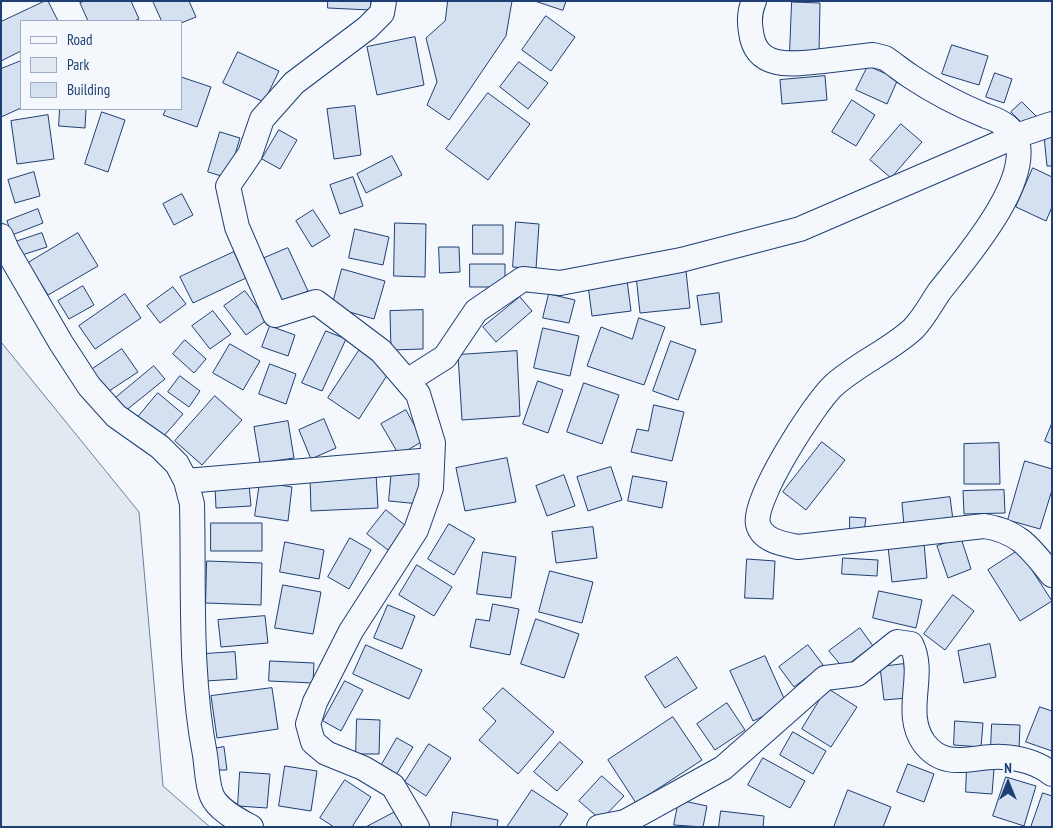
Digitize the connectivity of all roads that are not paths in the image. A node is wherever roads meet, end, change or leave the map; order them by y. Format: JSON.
{"nodes":[{"id":1,"x":384,"y":1,"type":"edge"},
{"id":2,"x":754,"y":1,"type":"edge"},
{"id":3,"x":1052,"y":124,"type":"edge"},
{"id":4,"x":1016,"y":136,"type":"junction"},
{"id":5,"x":1,"y":236,"type":"edge"},
{"id":6,"x":407,"y":381,"type":"junction"},
{"id":7,"x":432,"y":460,"type":"junction"},
{"id":8,"x":186,"y":481,"type":"junction"},
{"id":9,"x":1052,"y":575,"type":"edge"},
{"id":10,"x":1052,"y":774,"type":"edge"},
{"id":11,"x":251,"y":827,"type":"edge"},
{"id":12,"x":417,"y":827,"type":"edge"},
{"id":13,"x":599,"y":827,"type":"edge"}],
"edges":[{"from":1,"to":6,"type":"street"},
{"from":2,"to":4,"type":"street"},
{"from":3,"to":4,"type":"street"},
{"from":4,"to":6,"type":"street"},
{"from":4,"to":9,"type":"street"},
{"from":5,"to":8,"type":"street"},
{"from":6,"to":7,"type":"street"},
{"from":7,"to":8,"type":"street"},
{"from":7,"to":12,"type":"street"},
{"from":8,"to":11,"type":"street"},
{"from":10,"to":13,"type":"street"}]}
